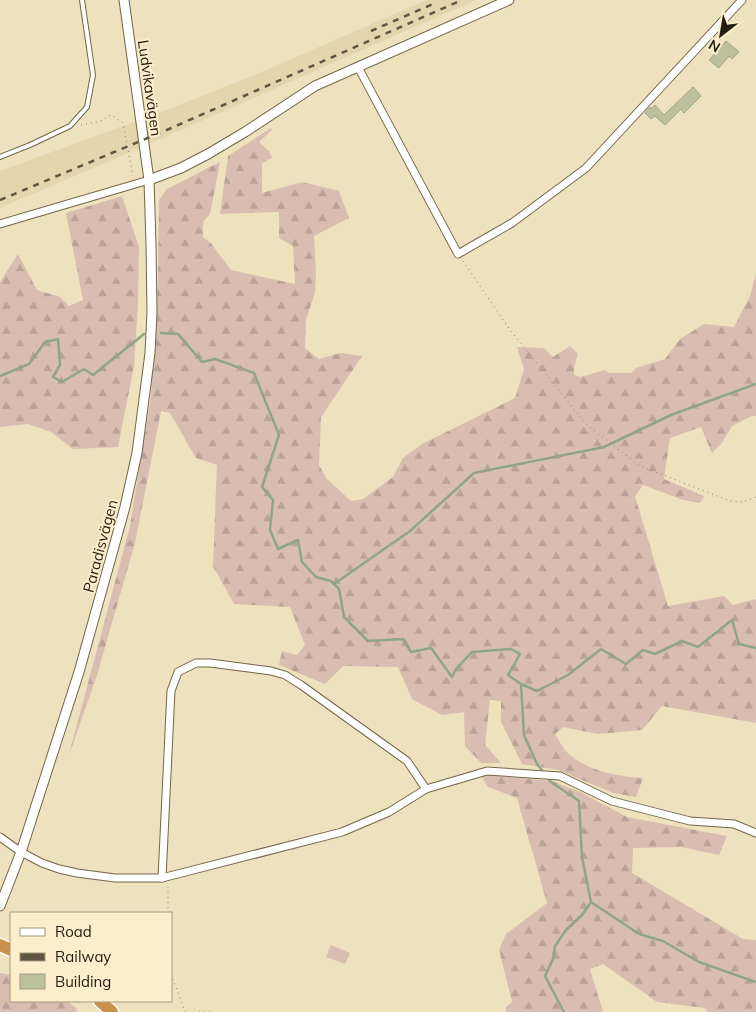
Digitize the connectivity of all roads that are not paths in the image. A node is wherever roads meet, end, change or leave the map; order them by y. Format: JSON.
{"nodes":[{"id":1,"x":82,"y":0,"type":"edge"},
{"id":2,"x":124,"y":0,"type":"edge"},
{"id":3,"x":509,"y":0,"type":"edge"},
{"id":4,"x":742,"y":0,"type":"edge"},
{"id":5,"x":358,"y":66,"type":"junction"},
{"id":6,"x":0,"y":157,"type":"edge"},
{"id":7,"x":149,"y":180,"type":"junction"},
{"id":8,"x":0,"y":224,"type":"edge"},
{"id":9,"x":426,"y":789,"type":"junction"},
{"id":10,"x":756,"y":833,"type":"edge"},
{"id":11,"x":0,"y":837,"type":"edge"},
{"id":12,"x":21,"y":852,"type":"junction"},
{"id":13,"x":165,"y":878,"type":"junction"},
{"id":14,"x":0,"y":906,"type":"edge"},
{"id":15,"x":100,"y":1002,"type":"edge"},
{"id":16,"x":112,"y":1012,"type":"edge"}],
"edges":[{"from":1,"to":6,"type":"lane"},
{"from":2,"to":7,"type":"street","name":"Ludvikavägen"},
{"from":3,"to":5,"type":"street"},
{"from":4,"to":5,"type":"street"},
{"from":5,"to":7,"type":"street"},
{"from":7,"to":8,"type":"street"},
{"from":7,"to":12,"type":"street","name":"Paradisvägen"},
{"from":9,"to":10,"type":"street"},
{"from":9,"to":13,"type":"street"},
{"from":9,"to":13,"type":"street"},
{"from":11,"to":12,"type":"street"},
{"from":12,"to":13,"type":"street"},
{"from":12,"to":14,"type":"street","name":"Paradisvägen"},
{"from":15,"to":16,"type":"highway"}]}
